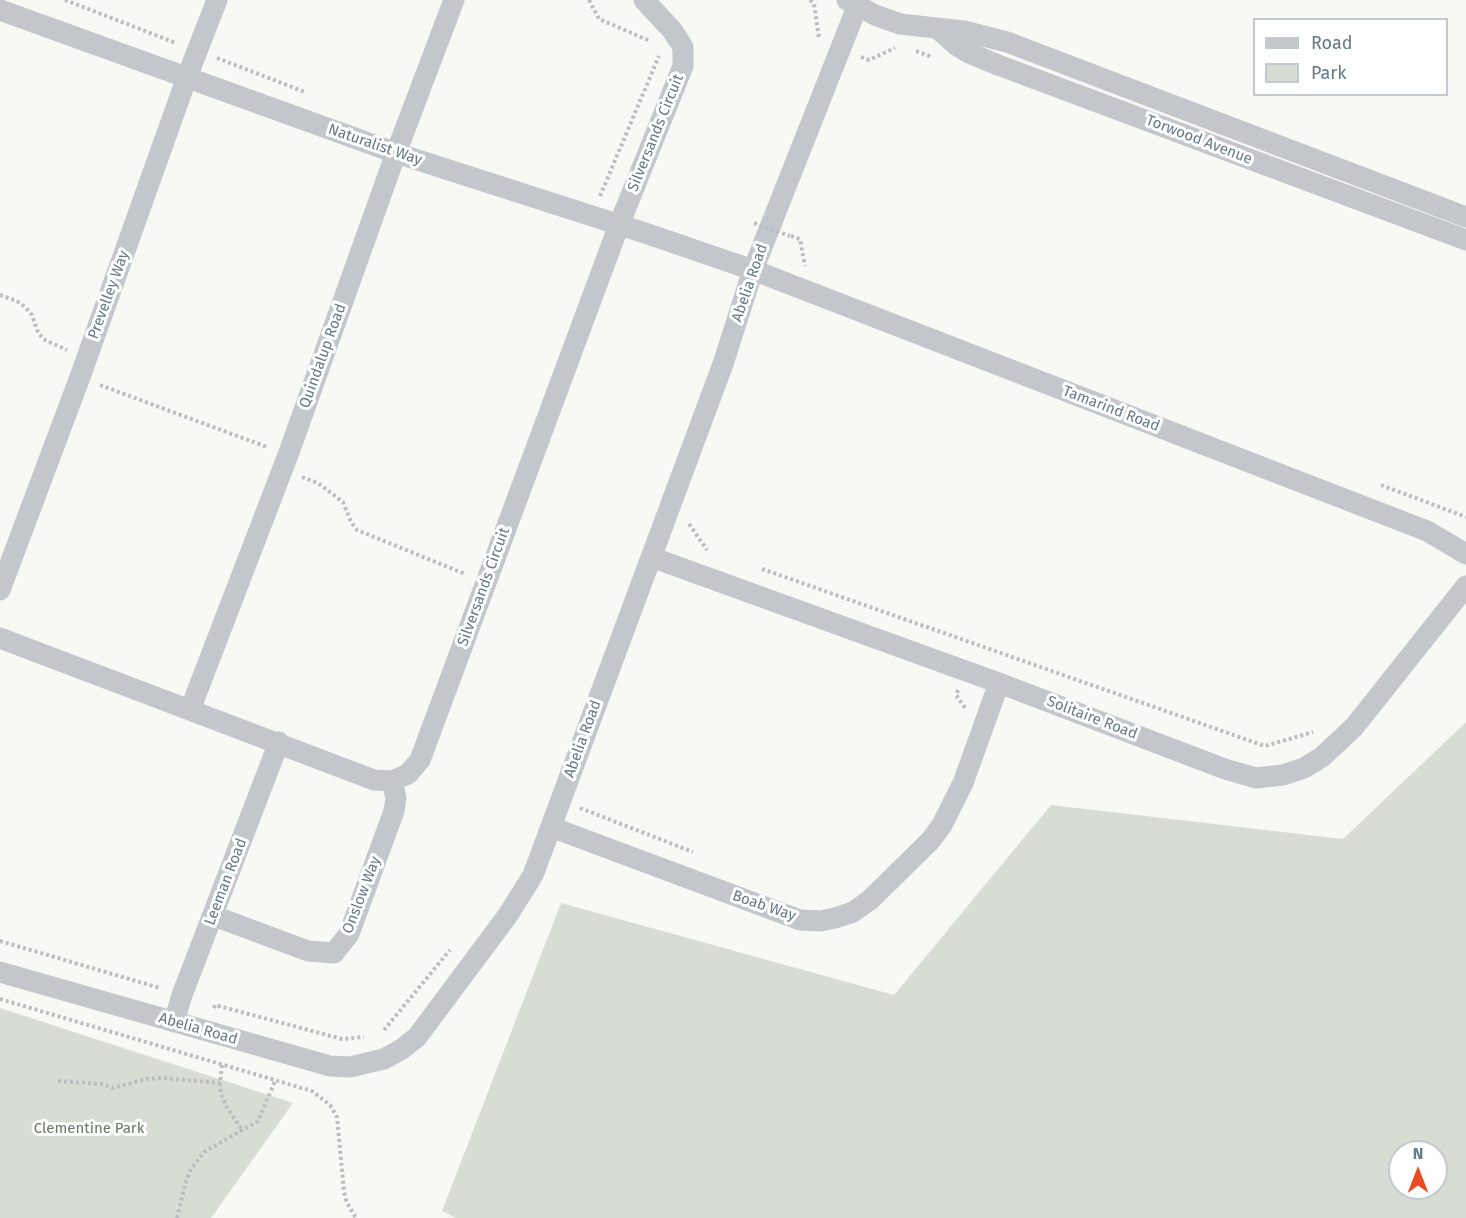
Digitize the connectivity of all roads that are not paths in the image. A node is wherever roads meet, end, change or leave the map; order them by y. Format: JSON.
{"nodes":[{"id":1,"x":217,"y":0,"type":"edge"},
{"id":2,"x":454,"y":0,"type":"edge"},
{"id":3,"x":644,"y":0,"type":"edge"},
{"id":4,"x":891,"y":0,"type":"edge"},
{"id":5,"x":852,"y":3,"type":"edge"},
{"id":6,"x":0,"y":10,"type":"edge"},
{"id":7,"x":900,"y":24,"type":"junction"},
{"id":8,"x":938,"y":29,"type":"junction"},
{"id":9,"x":187,"y":77,"type":"junction"},
{"id":10,"x":396,"y":153,"type":"junction"},
{"id":11,"x":1466,"y":217,"type":"edge"},
{"id":12,"x":618,"y":225,"type":"junction"},
{"id":13,"x":1466,"y":240,"type":"edge"},
{"id":14,"x":753,"y":270,"type":"junction"},
{"id":15,"x":1466,"y":554,"type":"edge"},
{"id":16,"x":651,"y":557,"type":"junction"},
{"id":17,"x":1466,"y":586,"type":"edge"},
{"id":18,"x":0,"y":590,"type":"edge"},
{"id":19,"x":0,"y":638,"type":"edge"},
{"id":20,"x":999,"y":683,"type":"junction"},
{"id":21,"x":190,"y":710,"type":"junction"},
{"id":22,"x":279,"y":742,"type":"junction"},
{"id":23,"x":392,"y":781,"type":"junction"},
{"id":24,"x":551,"y":827,"type":"junction"},
{"id":25,"x":214,"y":916,"type":"junction"},
{"id":26,"x":0,"y":972,"type":"edge"},
{"id":27,"x":174,"y":1022,"type":"junction"}],
"edges":[{"from":1,"to":9,"type":"street","name":"Prevelley Way"},
{"from":2,"to":10,"type":"street","name":"Quindalup Road"},
{"from":3,"to":12,"type":"street","name":"Silversands Circuit"},
{"from":4,"to":7,"type":"street"},
{"from":5,"to":7,"type":"street","name":"Torwood Avenue"},
{"from":5,"to":14,"type":"street","name":"Abelia Road"},
{"from":6,"to":9,"type":"street","name":"Naturalist Way"},
{"from":7,"to":8,"type":"street","name":"Torwood Avenue"},
{"from":8,"to":11,"type":"street","name":"Torwood Avenue"},
{"from":8,"to":13,"type":"street","name":"Torwood Avenue"},
{"from":9,"to":10,"type":"street","name":"Naturalist Way"},
{"from":9,"to":18,"type":"street","name":"Prevelley Way"},
{"from":10,"to":12,"type":"street","name":"Naturalist Way"},
{"from":10,"to":21,"type":"street","name":"Quindalup Road"},
{"from":12,"to":14,"type":"street","name":"Naturalist Way"},
{"from":12,"to":23,"type":"street","name":"Silversands Circuit"},
{"from":14,"to":15,"type":"street","name":"Tamarind Road"},
{"from":14,"to":16,"type":"street","name":"Abelia Road"},
{"from":16,"to":20,"type":"street","name":"Solitaire Road"},
{"from":16,"to":24,"type":"street","name":"Abelia Road"},
{"from":17,"to":20,"type":"street","name":"Solitaire Road"},
{"from":19,"to":21,"type":"street"},
{"from":20,"to":24,"type":"street","name":"Boab Way"},
{"from":21,"to":22,"type":"street"},
{"from":22,"to":23,"type":"street"},
{"from":22,"to":25,"type":"street","name":"Leeman Road"},
{"from":23,"to":25,"type":"street","name":"Onslow Way"},
{"from":24,"to":27,"type":"street","name":"Abelia Road"},
{"from":25,"to":27,"type":"street","name":"Leeman Road"},
{"from":26,"to":27,"type":"street","name":"Abelia Road"}]}
